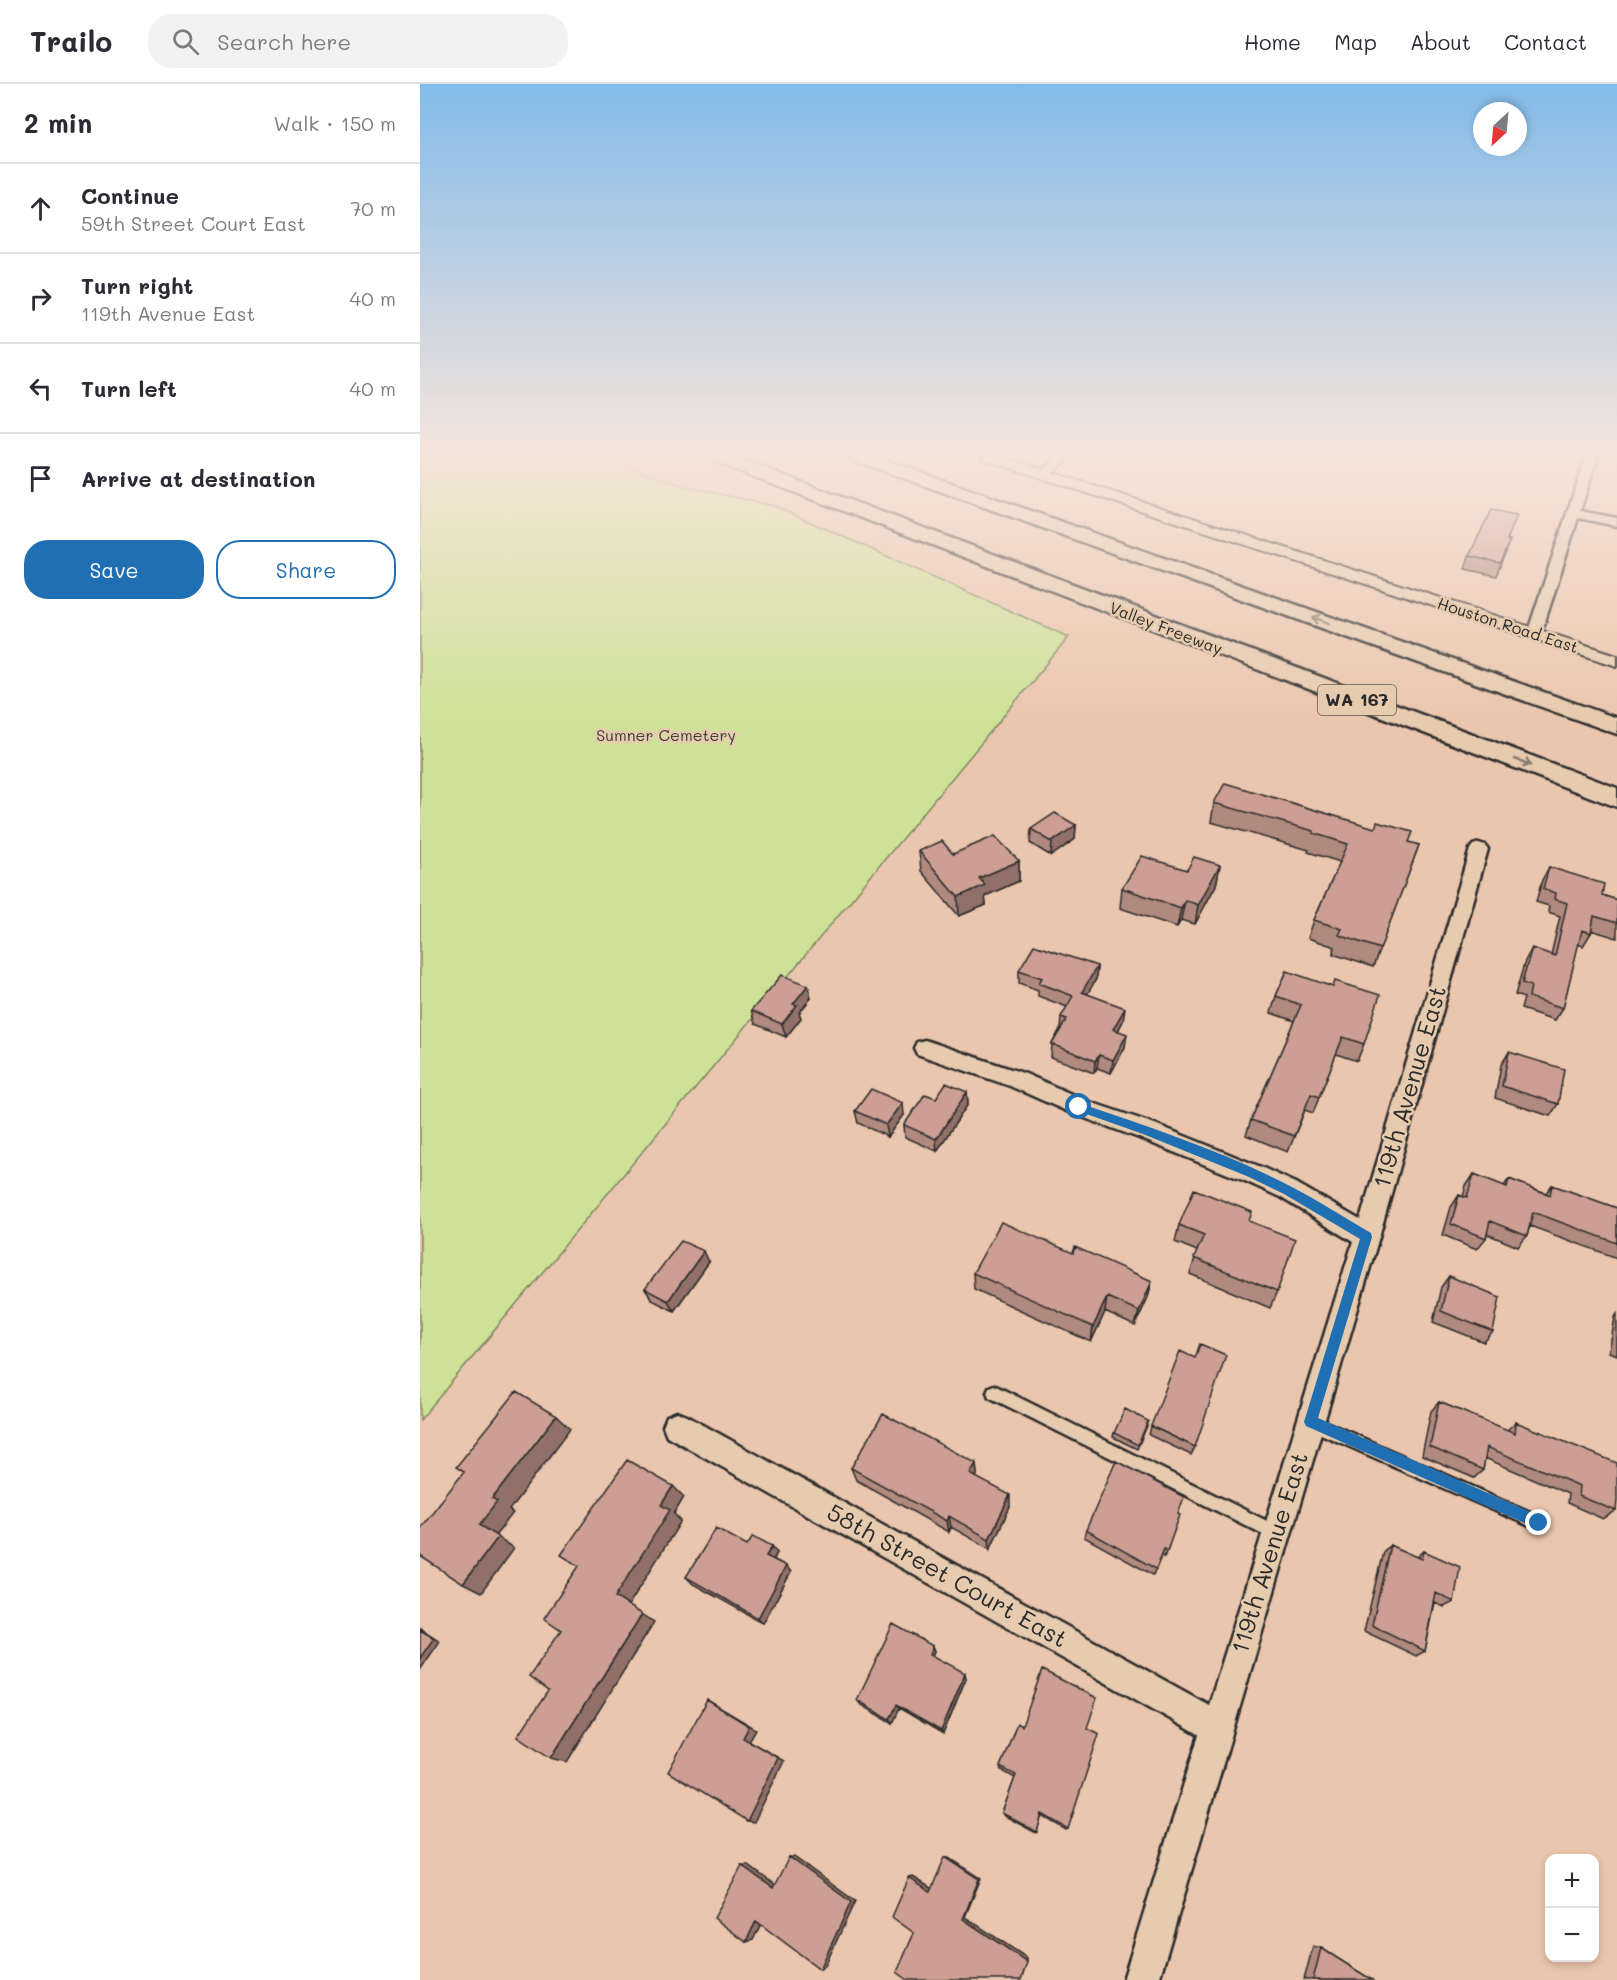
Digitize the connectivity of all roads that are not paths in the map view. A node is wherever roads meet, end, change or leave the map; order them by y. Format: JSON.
{"nodes":[{"id":1,"x":947,"y":544,"type":"edge"},
{"id":2,"x":1107,"y":544,"type":"edge"},
{"id":3,"x":1260,"y":544,"type":"edge"},
{"id":4,"x":1563,"y":544,"type":"edge"},
{"id":5,"x":1115,"y":609,"type":"junction"},
{"id":6,"x":1534,"y":634,"type":"junction"},
{"id":7,"x":1376,"y":640,"type":"junction"},
{"id":8,"x":1617,"y":661,"type":"edge"},
{"id":9,"x":1617,"y":717,"type":"edge"},
{"id":10,"x":1617,"y":726,"type":"edge"},
{"id":11,"x":1617,"y":798,"type":"edge"},
{"id":12,"x":1617,"y":820,"type":"edge"},
{"id":13,"x":1479,"y":849,"type":"dead end"},
{"id":14,"x":925,"y":1048,"type":"dead end"},
{"id":15,"x":1367,"y":1237,"type":"junction"},
{"id":16,"x":994,"y":1392,"type":"dead end"},
{"id":17,"x":1310,"y":1422,"type":"junction"},
{"id":18,"x":677,"y":1426,"type":"dead end"},
{"id":19,"x":1539,"y":1523,"type":"dead end"},
{"id":20,"x":1276,"y":1533,"type":"junction"},
{"id":21,"x":1217,"y":1727,"type":"junction"},
{"id":22,"x":1141,"y":1980,"type":"edge"}],
"edges":[{"from":1,"to":5,"type":"highway","name":"Valley Freeway","number":"WA 167"},
{"from":7,"to":2,"type":"highway","one_way":true},
{"from":3,"to":6,"type":"street","name":"Houston Road East"},
{"from":4,"to":6,"type":"street"},
{"from":5,"to":11,"type":"highway","name":"Valley Freeway","number":"WA 167","one_way":true},
{"from":5,"to":12,"type":"highway"},
{"from":6,"to":8,"type":"street","name":"Houston Road East"},
{"from":7,"to":9,"type":"highway"},
{"from":7,"to":10,"type":"highway"},
{"from":13,"to":15,"type":"street","name":"119th Avenue East"},
{"from":14,"to":15,"type":"street"},
{"from":15,"to":17,"type":"street","name":"119th Avenue East"},
{"from":16,"to":20,"type":"lane"},
{"from":17,"to":19,"type":"lane"},
{"from":17,"to":20,"type":"street","name":"119th Avenue East"},
{"from":18,"to":21,"type":"street","name":"58th Street Court East"},
{"from":20,"to":21,"type":"street","name":"119th Avenue East"},
{"from":21,"to":22,"type":"street","name":"119th Avenue East"}]}
